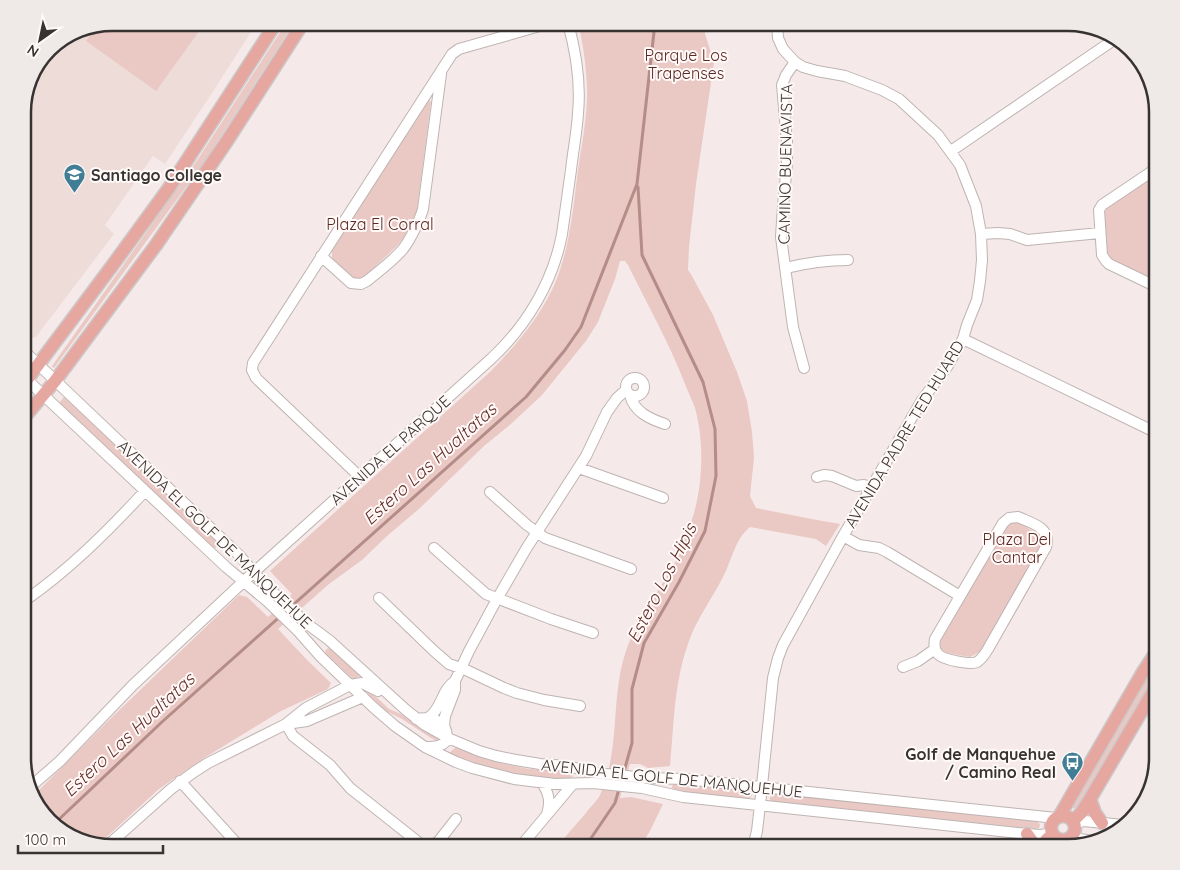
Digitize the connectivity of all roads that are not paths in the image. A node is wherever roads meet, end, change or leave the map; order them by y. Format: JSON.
{"nodes":[{"id":1,"x":270,"y":31,"type":"edge"},
{"id":2,"x":297,"y":31,"type":"edge"},
{"id":3,"x":520,"y":31,"type":"edge"},
{"id":4,"x":570,"y":31,"type":"edge"},
{"id":5,"x":778,"y":31,"type":"edge"},
{"id":6,"x":1109,"y":42,"type":"edge"},
{"id":7,"x":795,"y":62,"type":"junction"},
{"id":8,"x":441,"y":70,"type":"junction"},
{"id":9,"x":951,"y":151,"type":"junction"},
{"id":10,"x":1149,"y":174,"type":"edge"},
{"id":11,"x":1100,"y":233,"type":"junction"},
{"id":12,"x":982,"y":234,"type":"junction"},
{"id":13,"x":322,"y":256,"type":"junction"},
{"id":14,"x":848,"y":260,"type":"dead end"},
{"id":15,"x":786,"y":268,"type":"junction"},
{"id":16,"x":1149,"y":283,"type":"edge"},
{"id":17,"x":963,"y":339,"type":"junction"},
{"id":18,"x":31,"y":358,"type":"edge"},
{"id":19,"x":38,"y":365,"type":"junction"},
{"id":20,"x":804,"y":368,"type":"dead end"},
{"id":21,"x":31,"y":372,"type":"edge"},
{"id":22,"x":55,"y":380,"type":"junction"},
{"id":23,"x":31,"y":386,"type":"edge"},
{"id":24,"x":43,"y":395,"type":"junction"},
{"id":25,"x":31,"y":409,"type":"edge"},
{"id":26,"x":665,"y":424,"type":"dead end"},
{"id":27,"x":1149,"y":429,"type":"edge"},
{"id":28,"x":579,"y":468,"type":"junction"},
{"id":29,"x":816,"y":476,"type":"dead end"},
{"id":30,"x":360,"y":477,"type":"junction"},
{"id":31,"x":856,"y":486,"type":"junction"},
{"id":32,"x":872,"y":488,"type":"junction"},
{"id":33,"x":145,"y":492,"type":"junction"},
{"id":34,"x":490,"y":492,"type":"dead end"},
{"id":35,"x":663,"y":498,"type":"dead end"},
{"id":36,"x":866,"y":498,"type":"junction"},
{"id":37,"x":536,"y":532,"type":"junction"},
{"id":38,"x":843,"y":536,"type":"junction"},
{"id":39,"x":434,"y":548,"type":"dead end"},
{"id":40,"x":631,"y":569,"type":"dead end"},
{"id":41,"x":254,"y":572,"type":"junction"},
{"id":42,"x":243,"y":582,"type":"junction"},
{"id":43,"x":31,"y":596,"type":"edge"},
{"id":44,"x":960,"y":596,"type":"junction"},
{"id":45,"x":271,"y":598,"type":"junction"},
{"id":46,"x":379,"y":598,"type":"dead end"},
{"id":47,"x":497,"y":599,"type":"junction"},
{"id":48,"x":593,"y":633,"type":"dead end"},
{"id":49,"x":935,"y":649,"type":"junction"},
{"id":50,"x":1149,"y":663,"type":"edge"},
{"id":51,"x":904,"y":667,"type":"dead end"},
{"id":52,"x":461,"y":668,"type":"junction"},
{"id":53,"x":455,"y":681,"type":"junction"},
{"id":54,"x":350,"y":685,"type":"junction"},
{"id":55,"x":363,"y":697,"type":"junction"},
{"id":56,"x":392,"y":698,"type":"junction"},
{"id":57,"x":1149,"y":700,"type":"edge"},
{"id":58,"x":580,"y":706,"type":"dead end"},
{"id":59,"x":416,"y":718,"type":"junction"},
{"id":60,"x":428,"y":718,"type":"junction"},
{"id":61,"x":286,"y":724,"type":"junction"},
{"id":62,"x":444,"y":726,"type":"junction"},
{"id":63,"x":448,"y":738,"type":"junction"},
{"id":64,"x":425,"y":747,"type":"junction"},
{"id":65,"x":180,"y":781,"type":"junction"},
{"id":66,"x":35,"y":782,"type":"edge"},
{"id":67,"x":542,"y":783,"type":"junction"},
{"id":68,"x":572,"y":785,"type":"junction"},
{"id":69,"x":762,"y":787,"type":"junction"},
{"id":70,"x":1090,"y":799,"type":"junction"},
{"id":71,"x":760,"y":805,"type":"junction"},
{"id":72,"x":547,"y":814,"type":"junction"},
{"id":73,"x":1058,"y":817,"type":"junction"},
{"id":74,"x":456,"y":819,"type":"dead end"},
{"id":75,"x":1074,"y":822,"type":"junction"},
{"id":76,"x":1102,"y":823,"type":"junction"},
{"id":77,"x":1114,"y":824,"type":"edge"},
{"id":78,"x":1027,"y":834,"type":"junction"},
{"id":79,"x":1053,"y":834,"type":"junction"},
{"id":80,"x":115,"y":839,"type":"edge"},
{"id":81,"x":232,"y":839,"type":"edge"},
{"id":82,"x":410,"y":839,"type":"edge"},
{"id":83,"x":440,"y":839,"type":"edge"},
{"id":84,"x":527,"y":839,"type":"edge"},
{"id":85,"x":755,"y":839,"type":"edge"},
{"id":86,"x":1031,"y":839,"type":"edge"},
{"id":87,"x":1047,"y":839,"type":"edge"},
{"id":88,"x":1059,"y":839,"type":"edge"},
{"id":89,"x":1068,"y":839,"type":"edge"}],
"edges":[{"from":1,"to":19,"type":"main road"},
{"from":2,"to":22,"type":"main road"},
{"from":3,"to":8,"type":"street"},
{"from":4,"to":30,"type":"street","name":"AVENIDA EL PARQUE"},
{"from":5,"to":7,"type":"street"},
{"from":6,"to":9,"type":"street"},
{"from":7,"to":9,"type":"street","name":"AVENIDA PADRE TED HUARD"},
{"from":7,"to":15,"type":"street","name":"CAMINO BUENAVISTA"},
{"from":8,"to":13,"type":"street"},
{"from":8,"to":13,"type":"street"},
{"from":9,"to":12,"type":"street","name":"AVENIDA PADRE TED HUARD"},
{"from":10,"to":11,"type":"street"},
{"from":11,"to":12,"type":"street"},
{"from":11,"to":16,"type":"street"},
{"from":12,"to":17,"type":"street","name":"AVENIDA PADRE TED HUARD"},
{"from":13,"to":30,"type":"street"},
{"from":14,"to":15,"type":"street","name":"CAMINO BUENAVISTA"},
{"from":15,"to":20,"type":"street","name":"CAMINO BUENAVISTA"},
{"from":17,"to":27,"type":"street"},
{"from":17,"to":32,"type":"street","name":"AVENIDA PADRE TED HUARD"},
{"from":18,"to":19,"type":"street","name":"AVENIDA EL GOLF DE MANQUEHUE"},
{"from":19,"to":21,"type":"main road"},
{"from":19,"to":22,"type":"street","name":"AVENIDA EL GOLF DE MANQUEHUE"},
{"from":22,"to":24,"type":"main road"},
{"from":22,"to":41,"type":"street","name":"AVENIDA EL GOLF DE MANQUEHUE"},
{"from":23,"to":24,"type":"street","name":"AVENIDA EL GOLF DE MANQUEHUE"},
{"from":24,"to":25,"type":"main road"},
{"from":24,"to":33,"type":"street","name":"AVENIDA EL GOLF DE MANQUEHUE"},
{"from":26,"to":28,"type":"street"},
{"from":28,"to":35,"type":"street"},
{"from":28,"to":37,"type":"street"},
{"from":29,"to":31,"type":"street"},
{"from":30,"to":41,"type":"street","name":"AVENIDA EL PARQUE"},
{"from":31,"to":32,"type":"street"},
{"from":31,"to":36,"type":"street"},
{"from":32,"to":36,"type":"street","name":"AVENIDA PADRE TED HUARD"},
{"from":33,"to":42,"type":"street","name":"AVENIDA EL GOLF DE MANQUEHUE"},
{"from":33,"to":43,"type":"street"},
{"from":34,"to":37,"type":"street"},
{"from":36,"to":38,"type":"street","name":"AVENIDA PADRE TED HUARD"},
{"from":37,"to":40,"type":"street"},
{"from":37,"to":47,"type":"street"},
{"from":38,"to":44,"type":"street"},
{"from":38,"to":69,"type":"street","name":"AVENIDA PADRE TED HUARD"},
{"from":39,"to":47,"type":"street"},
{"from":41,"to":42,"type":"street","name":"AVENIDA EL PARQUE"},
{"from":41,"to":45,"type":"street","name":"AVENIDA EL GOLF DE MANQUEHUE"},
{"from":42,"to":45,"type":"street","name":"AVENIDA EL GOLF DE MANQUEHUE"},
{"from":42,"to":66,"type":"street","name":"AVENIDA EL PARQUE"},
{"from":44,"to":49,"type":"street"},
{"from":44,"to":49,"type":"street"},
{"from":45,"to":54,"type":"street","name":"AVENIDA EL GOLF DE MANQUEHUE"},
{"from":45,"to":56,"type":"street","name":"AVENIDA EL GOLF DE MANQUEHUE"},
{"from":46,"to":52,"type":"street"},
{"from":47,"to":48,"type":"street"},
{"from":47,"to":52,"type":"street"},
{"from":49,"to":51,"type":"street"},
{"from":50,"to":73,"type":"main road"},
{"from":52,"to":53,"type":"street"},
{"from":52,"to":58,"type":"street"},
{"from":53,"to":60,"type":"street"},
{"from":53,"to":62,"type":"street"},
{"from":54,"to":55,"type":"street","name":"AVENIDA EL GOLF DE MANQUEHUE"},
{"from":54,"to":56,"type":"street"},
{"from":54,"to":61,"type":"street"},
{"from":55,"to":61,"type":"street"},
{"from":55,"to":64,"type":"street","name":"AVENIDA EL GOLF DE MANQUEHUE"},
{"from":56,"to":59,"type":"street","name":"AVENIDA EL GOLF DE MANQUEHUE"},
{"from":57,"to":70,"type":"main road"},
{"from":59,"to":60,"type":"street"},
{"from":59,"to":63,"type":"street","name":"AVENIDA EL GOLF DE MANQUEHUE"},
{"from":60,"to":62,"type":"street"},
{"from":61,"to":65,"type":"street"},
{"from":61,"to":82,"type":"street"},
{"from":62,"to":63,"type":"street"},
{"from":63,"to":64,"type":"street"},
{"from":63,"to":69,"type":"street","name":"AVENIDA EL GOLF DE MANQUEHUE"},
{"from":64,"to":67,"type":"street","name":"AVENIDA EL GOLF DE MANQUEHUE"},
{"from":65,"to":80,"type":"street"},
{"from":65,"to":81,"type":"street"},
{"from":67,"to":68,"type":"street","name":"AVENIDA EL GOLF DE MANQUEHUE"},
{"from":67,"to":72,"type":"street"},
{"from":68,"to":71,"type":"street","name":"AVENIDA EL GOLF DE MANQUEHUE"},
{"from":68,"to":72,"type":"street"},
{"from":69,"to":71,"type":"street","name":"AVENIDA PADRE TED HUARD"},
{"from":69,"to":73,"type":"street","name":"AVENIDA EL GOLF DE MANQUEHUE"},
{"from":70,"to":75,"type":"main road"},
{"from":70,"to":76,"type":"main road"},
{"from":71,"to":78,"type":"street","name":"AVENIDA EL GOLF DE MANQUEHUE"},
{"from":71,"to":85,"type":"street","name":"AVENIDA PADRE TED HUARD"},
{"from":72,"to":84,"type":"street"},
{"from":73,"to":75,"type":"main road"},
{"from":73,"to":79,"type":"main road"},
{"from":74,"to":83,"type":"street"},
{"from":75,"to":76,"type":"street"},
{"from":75,"to":89,"type":"main road"},
{"from":76,"to":77,"type":"street"},
{"from":78,"to":79,"type":"street","name":"AVENIDA EL GOLF DE MANQUEHUE"},
{"from":78,"to":86,"type":"main road"},
{"from":79,"to":87,"type":"main road"},
{"from":79,"to":88,"type":"main road"}]}
